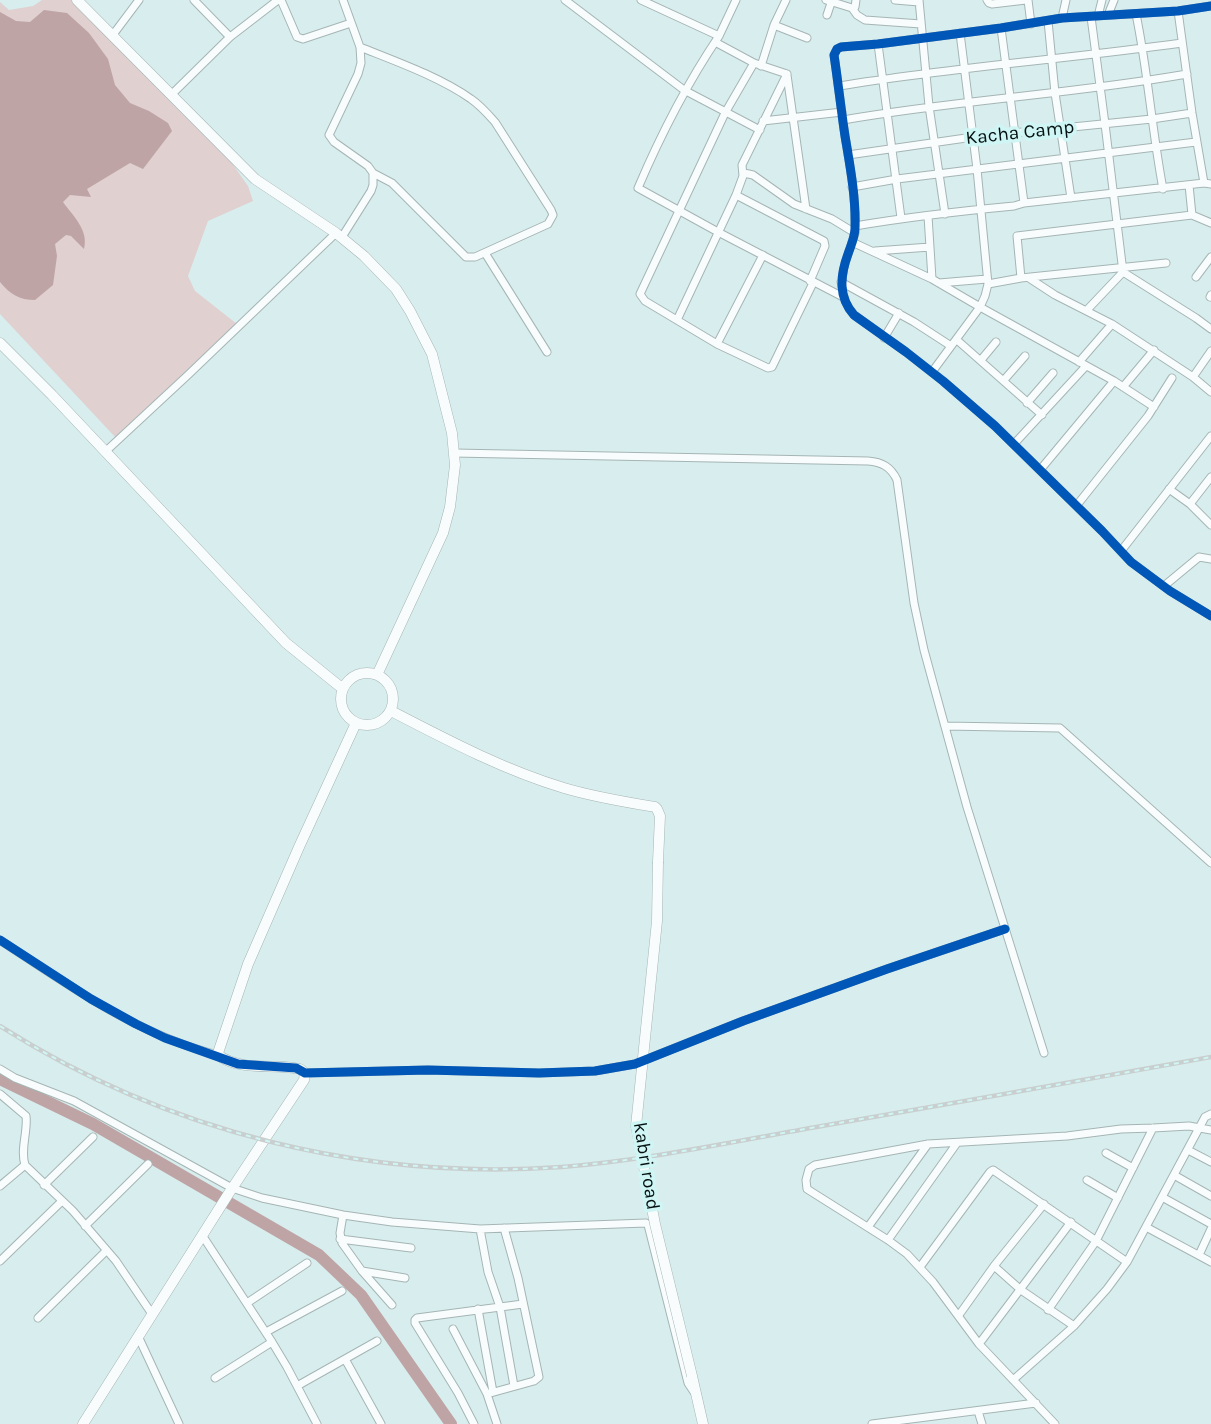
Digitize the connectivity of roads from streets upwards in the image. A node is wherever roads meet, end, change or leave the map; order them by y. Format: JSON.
{"nodes":[{"id":1,"x":77,"y":0,"type":"edge"},
{"id":2,"x":139,"y":0,"type":"edge"},
{"id":3,"x":280,"y":0,"type":"edge"},
{"id":4,"x":343,"y":0,"type":"edge"},
{"id":5,"x":565,"y":0,"type":"edge"},
{"id":6,"x":641,"y":0,"type":"edge"},
{"id":7,"x":736,"y":0,"type":"edge"},
{"id":8,"x":786,"y":0,"type":"edge"},
{"id":9,"x":856,"y":0,"type":"edge"},
{"id":10,"x":895,"y":0,"type":"edge"},
{"id":11,"x":987,"y":0,"type":"edge"},
{"id":12,"x":1027,"y":0,"type":"edge"},
{"id":13,"x":1066,"y":0,"type":"edge"},
{"id":14,"x":1102,"y":0,"type":"edge"},
{"id":15,"x":1114,"y":0,"type":"edge"},
{"id":16,"x":1185,"y":0,"type":"edge"},
{"id":17,"x":198,"y":1,"type":"edge"},
{"id":18,"x":829,"y":1,"type":"edge"},
{"id":19,"x":919,"y":1,"type":"edge"},
{"id":20,"x":1211,"y":6,"type":"edge"},
{"id":21,"x":852,"y":8,"type":"junction"},
{"id":22,"x":1182,"y":10,"type":"junction"},
{"id":23,"x":1136,"y":14,"type":"junction"},
{"id":24,"x":827,"y":15,"type":"dead end"},
{"id":25,"x":1108,"y":15,"type":"junction"},
{"id":26,"x":1094,"y":16,"type":"junction"},
{"id":27,"x":1062,"y":18,"type":"junction"},
{"id":28,"x":1048,"y":21,"type":"junction"},
{"id":29,"x":351,"y":23,"type":"junction"},
{"id":30,"x":1031,"y":23,"type":"junction"},
{"id":31,"x":921,"y":24,"type":"junction"},
{"id":32,"x":774,"y":25,"type":"junction"},
{"id":33,"x":1001,"y":28,"type":"junction"},
{"id":34,"x":960,"y":33,"type":"junction"},
{"id":35,"x":112,"y":36,"type":"junction"},
{"id":36,"x":230,"y":37,"type":"junction"},
{"id":37,"x":807,"y":38,"type":"dead end"},
{"id":38,"x":922,"y":38,"type":"junction"},
{"id":39,"x":717,"y":39,"type":"junction"},
{"id":40,"x":1182,"y":43,"type":"junction"},
{"id":41,"x":878,"y":44,"type":"junction"},
{"id":42,"x":360,"y":47,"type":"junction"},
{"id":43,"x":1143,"y":49,"type":"junction"},
{"id":44,"x":1096,"y":55,"type":"junction"},
{"id":45,"x":1052,"y":59,"type":"junction"},
{"id":46,"x":1006,"y":64,"type":"junction"},
{"id":47,"x":758,"y":65,"type":"junction"},
{"id":48,"x":964,"y":69,"type":"junction"},
{"id":49,"x":926,"y":73,"type":"junction"},
{"id":50,"x":787,"y":74,"type":"junction"},
{"id":51,"x":1187,"y":74,"type":"junction"},
{"id":52,"x":883,"y":79,"type":"junction"},
{"id":53,"x":1147,"y":81,"type":"junction"},
{"id":54,"x":839,"y":86,"type":"junction"},
{"id":55,"x":1099,"y":86,"type":"junction"},
{"id":56,"x":684,"y":90,"type":"junction"},
{"id":57,"x":1055,"y":93,"type":"junction"},
{"id":58,"x":171,"y":95,"type":"junction"},
{"id":59,"x":1010,"y":98,"type":"junction"},
{"id":60,"x":969,"y":103,"type":"junction"},
{"id":61,"x":929,"y":106,"type":"junction"},
{"id":62,"x":725,"y":113,"type":"junction"},
{"id":63,"x":887,"y":113,"type":"junction"},
{"id":64,"x":1192,"y":113,"type":"junction"},
{"id":65,"x":842,"y":116,"type":"junction"},
{"id":66,"x":793,"y":118,"type":"junction"},
{"id":67,"x":1152,"y":119,"type":"junction"},
{"id":68,"x":763,"y":121,"type":"junction"},
{"id":69,"x":1105,"y":124,"type":"junction"},
{"id":70,"x":1061,"y":129,"type":"junction"},
{"id":71,"x":760,"y":130,"type":"junction"},
{"id":72,"x":1014,"y":132,"type":"junction"},
{"id":73,"x":973,"y":137,"type":"junction"},
{"id":74,"x":935,"y":142,"type":"junction"},
{"id":75,"x":1196,"y":142,"type":"junction"},
{"id":76,"x":1155,"y":147,"type":"junction"},
{"id":77,"x":893,"y":148,"type":"junction"},
{"id":78,"x":1108,"y":153,"type":"junction"},
{"id":79,"x":848,"y":155,"type":"junction"},
{"id":80,"x":1065,"y":158,"type":"junction"},
{"id":81,"x":1018,"y":164,"type":"junction"},
{"id":82,"x":977,"y":169,"type":"junction"},
{"id":83,"x":373,"y":173,"type":"junction"},
{"id":84,"x":744,"y":173,"type":"junction"},
{"id":85,"x":939,"y":174,"type":"junction"},
{"id":86,"x":897,"y":180,"type":"junction"},
{"id":87,"x":1208,"y":184,"type":"edge"},
{"id":88,"x":1189,"y":185,"type":"junction"},
{"id":89,"x":852,"y":187,"type":"junction"},
{"id":90,"x":1163,"y":189,"type":"junction"},
{"id":91,"x":1113,"y":194,"type":"junction"},
{"id":92,"x":736,"y":195,"type":"junction"},
{"id":93,"x":1071,"y":198,"type":"junction"},
{"id":94,"x":1024,"y":203,"type":"junction"},
{"id":95,"x":806,"y":209,"type":"junction"},
{"id":96,"x":981,"y":209,"type":"junction"},
{"id":97,"x":679,"y":211,"type":"junction"},
{"id":98,"x":945,"y":214,"type":"junction"},
{"id":99,"x":1192,"y":215,"type":"junction"},
{"id":100,"x":928,"y":216,"type":"junction"},
{"id":101,"x":901,"y":218,"type":"junction"},
{"id":102,"x":1118,"y":223,"type":"junction"},
{"id":103,"x":1211,"y":223,"type":"edge"},
{"id":104,"x":855,"y":230,"type":"junction"},
{"id":105,"x":718,"y":232,"type":"junction"},
{"id":106,"x":339,"y":235,"type":"junction"},
{"id":107,"x":852,"y":242,"type":"junction"},
{"id":108,"x":930,"y":247,"type":"junction"},
{"id":109,"x":873,"y":251,"type":"junction"},
{"id":110,"x":485,"y":253,"type":"junction"},
{"id":111,"x":764,"y":255,"type":"junction"},
{"id":112,"x":1211,"y":257,"type":"edge"},
{"id":113,"x":1166,"y":263,"type":"dead end"},
{"id":114,"x":1122,"y":270,"type":"junction"},
{"id":115,"x":1196,"y":277,"type":"dead end"},
{"id":116,"x":1025,"y":278,"type":"junction"},
{"id":117,"x":935,"y":281,"type":"junction"},
{"id":118,"x":988,"y":281,"type":"junction"},
{"id":119,"x":811,"y":282,"type":"junction"},
{"id":120,"x":841,"y":282,"type":"junction"},
{"id":121,"x":843,"y":298,"type":"junction"},
{"id":122,"x":980,"y":307,"type":"junction"},
{"id":123,"x":1087,"y":310,"type":"junction"},
{"id":124,"x":899,"y":313,"type":"junction"},
{"id":125,"x":677,"y":320,"type":"junction"},
{"id":126,"x":1112,"y":324,"type":"junction"},
{"id":127,"x":1211,"y":329,"type":"edge"},
{"id":128,"x":884,"y":338,"type":"junction"},
{"id":129,"x":957,"y":340,"type":"junction"},
{"id":130,"x":996,"y":342,"type":"dead end"},
{"id":131,"x":0,"y":343,"type":"edge"},
{"id":132,"x":717,"y":344,"type":"junction"},
{"id":133,"x":951,"y":346,"type":"junction"},
{"id":134,"x":1154,"y":350,"type":"junction"},
{"id":135,"x":1211,"y":351,"type":"edge"},
{"id":136,"x":547,"y":352,"type":"dead end"},
{"id":137,"x":1025,"y":356,"type":"dead end"},
{"id":138,"x":981,"y":360,"type":"junction"},
{"id":139,"x":1082,"y":364,"type":"junction"},
{"id":140,"x":932,"y":372,"type":"junction"},
{"id":141,"x":1054,"y":373,"type":"dead end"},
{"id":142,"x":1193,"y":377,"type":"junction"},
{"id":143,"x":1172,"y":378,"type":"dead end"},
{"id":144,"x":1004,"y":380,"type":"junction"},
{"id":145,"x":1114,"y":381,"type":"junction"},
{"id":146,"x":1123,"y":387,"type":"junction"},
{"id":147,"x":1211,"y":392,"type":"edge"},
{"id":148,"x":1027,"y":403,"type":"junction"},
{"id":149,"x":1154,"y":407,"type":"junction"},
{"id":150,"x":1042,"y":415,"type":"junction"},
{"id":151,"x":1211,"y":436,"type":"edge"},
{"id":152,"x":1014,"y":444,"type":"junction"},
{"id":153,"x":105,"y":452,"type":"junction"},
{"id":154,"x":454,"y":453,"type":"junction"},
{"id":155,"x":1040,"y":470,"type":"junction"},
{"id":156,"x":1211,"y":477,"type":"edge"},
{"id":157,"x":1170,"y":489,"type":"junction"},
{"id":158,"x":1190,"y":504,"type":"junction"},
{"id":159,"x":1077,"y":505,"type":"junction"},
{"id":160,"x":1211,"y":525,"type":"edge"},
{"id":161,"x":1121,"y":551,"type":"junction"},
{"id":162,"x":1211,"y":559,"type":"edge"},
{"id":163,"x":1164,"y":586,"type":"junction"},
{"id":164,"x":1211,"y":617,"type":"edge"},
{"id":165,"x":377,"y":675,"type":"junction"},
{"id":166,"x":343,"y":689,"type":"junction"},
{"id":167,"x":391,"y":711,"type":"junction"},
{"id":168,"x":356,"y":723,"type":"junction"},
{"id":169,"x":945,"y":726,"type":"junction"},
{"id":170,"x":1211,"y":863,"type":"edge"},
{"id":171,"x":1005,"y":929,"type":"junction"},
{"id":172,"x":0,"y":940,"type":"edge"},
{"id":173,"x":1044,"y":1053,"type":"dead end"},
{"id":174,"x":218,"y":1055,"type":"junction"},
{"id":175,"x":2,"y":1070,"type":"edge"},
{"id":176,"x":305,"y":1073,"type":"junction"},
{"id":177,"x":0,"y":1079,"type":"edge"},
{"id":178,"x":0,"y":1094,"type":"edge"},
{"id":179,"x":1211,"y":1114,"type":"edge"},
{"id":180,"x":1201,"y":1127,"type":"junction"},
{"id":181,"x":1153,"y":1128,"type":"junction"},
{"id":182,"x":1211,"y":1130,"type":"edge"},
{"id":183,"x":93,"y":1137,"type":"dead end"},
{"id":184,"x":957,"y":1143,"type":"junction"},
{"id":185,"x":928,"y":1144,"type":"junction"},
{"id":186,"x":1188,"y":1150,"type":"junction"},
{"id":187,"x":1106,"y":1153,"type":"dead end"},
{"id":188,"x":1211,"y":1162,"type":"edge"},
{"id":189,"x":25,"y":1164,"type":"junction"},
{"id":190,"x":148,"y":1164,"type":"dead end"},
{"id":191,"x":1133,"y":1168,"type":"junction"},
{"id":192,"x":1174,"y":1175,"type":"junction"},
{"id":193,"x":1087,"y":1180,"type":"dead end"},
{"id":194,"x":44,"y":1185,"type":"junction"},
{"id":195,"x":0,"y":1186,"type":"edge"},
{"id":196,"x":231,"y":1190,"type":"junction"},
{"id":197,"x":1211,"y":1196,"type":"edge"},
{"id":198,"x":1162,"y":1197,"type":"junction"},
{"id":199,"x":1118,"y":1198,"type":"junction"},
{"id":200,"x":62,"y":1201,"type":"junction"},
{"id":201,"x":1044,"y":1205,"type":"junction"},
{"id":202,"x":343,"y":1215,"type":"junction"},
{"id":203,"x":1071,"y":1222,"type":"junction"},
{"id":204,"x":1211,"y":1224,"type":"edge"},
{"id":205,"x":85,"y":1226,"type":"junction"},
{"id":206,"x":868,"y":1227,"type":"junction"},
{"id":207,"x":1146,"y":1227,"type":"junction"},
{"id":208,"x":504,"y":1228,"type":"junction"},
{"id":209,"x":480,"y":1229,"type":"junction"},
{"id":210,"x":1211,"y":1230,"type":"edge"},
{"id":211,"x":202,"y":1235,"type":"junction"},
{"id":212,"x":340,"y":1239,"type":"junction"},
{"id":213,"x":888,"y":1240,"type":"junction"},
{"id":214,"x":1096,"y":1241,"type":"junction"},
{"id":215,"x":411,"y":1248,"type":"dead end"},
{"id":216,"x":106,"y":1251,"type":"junction"},
{"id":217,"x":1199,"y":1255,"type":"junction"},
{"id":218,"x":0,"y":1261,"type":"edge"},
{"id":219,"x":1127,"y":1262,"type":"junction"},
{"id":220,"x":1211,"y":1262,"type":"edge"},
{"id":221,"x":307,"y":1263,"type":"dead end"},
{"id":222,"x":994,"y":1266,"type":"junction"},
{"id":223,"x":920,"y":1267,"type":"junction"},
{"id":224,"x":362,"y":1270,"type":"junction"},
{"id":225,"x":405,"y":1278,"type":"dead end"},
{"id":226,"x":1021,"y":1290,"type":"junction"},
{"id":227,"x":342,"y":1291,"type":"dead end"},
{"id":228,"x":247,"y":1303,"type":"junction"},
{"id":229,"x":523,"y":1304,"type":"junction"},
{"id":230,"x":392,"y":1305,"type":"dead end"},
{"id":231,"x":500,"y":1307,"type":"junction"},
{"id":232,"x":478,"y":1309,"type":"junction"},
{"id":233,"x":1048,"y":1310,"type":"junction"},
{"id":234,"x":152,"y":1314,"type":"junction"},
{"id":235,"x":959,"y":1315,"type":"junction"},
{"id":236,"x":38,"y":1318,"type":"dead end"},
{"id":237,"x":1074,"y":1326,"type":"junction"},
{"id":238,"x":453,"y":1329,"type":"dead end"},
{"id":239,"x":266,"y":1332,"type":"junction"},
{"id":240,"x":138,"y":1336,"type":"junction"},
{"id":241,"x":377,"y":1341,"type":"dead end"},
{"id":242,"x":272,"y":1342,"type":"junction"},
{"id":243,"x":979,"y":1344,"type":"junction"},
{"id":244,"x":345,"y":1359,"type":"junction"},
{"id":245,"x":215,"y":1378,"type":"dead end"},
{"id":246,"x":1013,"y":1380,"type":"junction"},
{"id":247,"x":297,"y":1386,"type":"junction"},
{"id":248,"x":514,"y":1386,"type":"junction"},
{"id":249,"x":490,"y":1393,"type":"junction"},
{"id":250,"x":696,"y":1396,"type":"junction"},
{"id":251,"x":1036,"y":1403,"type":"junction"},
{"id":252,"x":978,"y":1410,"type":"junction"},
{"id":253,"x":83,"y":1424,"type":"edge"},
{"id":254,"x":179,"y":1424,"type":"edge"},
{"id":255,"x":317,"y":1424,"type":"edge"},
{"id":256,"x":381,"y":1424,"type":"edge"},
{"id":257,"x":474,"y":1424,"type":"edge"},
{"id":258,"x":497,"y":1424,"type":"edge"},
{"id":259,"x":703,"y":1424,"type":"edge"},
{"id":260,"x":872,"y":1424,"type":"edge"},
{"id":261,"x":982,"y":1424,"type":"edge"},
{"id":262,"x":1055,"y":1424,"type":"edge"}],
"edges":[{"from":1,"to":35,"type":"street"},
{"from":2,"to":35,"type":"street"},
{"from":3,"to":29,"type":"street"},
{"from":3,"to":36,"type":"street"},
{"from":4,"to":29,"type":"street"},
{"from":5,"to":56,"type":"street"},
{"from":6,"to":39,"type":"street"},
{"from":7,"to":39,"type":"street"},
{"from":8,"to":32,"type":"street"},
{"from":9,"to":21,"type":"street"},
{"from":10,"to":19,"type":"street"},
{"from":11,"to":12,"type":"street"},
{"from":12,"to":30,"type":"street"},
{"from":13,"to":27,"type":"street"},
{"from":14,"to":26,"type":"street"},
{"from":15,"to":25,"type":"street"},
{"from":16,"to":22,"type":"street"},
{"from":17,"to":36,"type":"street"},
{"from":18,"to":21,"type":"street"},
{"from":18,"to":24,"type":"street"},
{"from":19,"to":31,"type":"street"},
{"from":20,"to":22,"type":"street"},
{"from":21,"to":31,"type":"street"},
{"from":22,"to":23,"type":"street"},
{"from":22,"to":40,"type":"street"},
{"from":23,"to":25,"type":"street"},
{"from":23,"to":43,"type":"street"},
{"from":25,"to":26,"type":"street"},
{"from":26,"to":27,"type":"street"},
{"from":26,"to":44,"type":"street"},
{"from":27,"to":28,"type":"street"},
{"from":28,"to":30,"type":"street"},
{"from":28,"to":45,"type":"street"},
{"from":29,"to":42,"type":"street"},
{"from":30,"to":33,"type":"street"},
{"from":31,"to":38,"type":"street"},
{"from":32,"to":37,"type":"street"},
{"from":32,"to":47,"type":"street"},
{"from":33,"to":34,"type":"street"},
{"from":33,"to":46,"type":"street"},
{"from":34,"to":38,"type":"street"},
{"from":34,"to":48,"type":"street"},
{"from":35,"to":58,"type":"street"},
{"from":36,"to":58,"type":"street"},
{"from":38,"to":41,"type":"street"},
{"from":38,"to":49,"type":"street"},
{"from":39,"to":47,"type":"street"},
{"from":39,"to":56,"type":"street"},
{"from":40,"to":43,"type":"street"},
{"from":40,"to":51,"type":"street"},
{"from":41,"to":52,"type":"street"},
{"from":41,"to":54,"type":"street"},
{"from":42,"to":83,"type":"street"},
{"from":42,"to":110,"type":"street"},
{"from":43,"to":44,"type":"street"},
{"from":43,"to":53,"type":"street"},
{"from":44,"to":45,"type":"street"},
{"from":44,"to":55,"type":"street"},
{"from":45,"to":46,"type":"street"},
{"from":45,"to":57,"type":"street"},
{"from":46,"to":48,"type":"street"},
{"from":46,"to":59,"type":"street"},
{"from":47,"to":50,"type":"street"},
{"from":47,"to":62,"type":"street"},
{"from":48,"to":49,"type":"street"},
{"from":48,"to":60,"type":"street"},
{"from":49,"to":52,"type":"street"},
{"from":49,"to":61,"type":"street"},
{"from":50,"to":66,"type":"street"},
{"from":50,"to":68,"type":"street"},
{"from":51,"to":53,"type":"street"},
{"from":51,"to":64,"type":"street"},
{"from":52,"to":54,"type":"street"},
{"from":52,"to":63,"type":"street"},
{"from":53,"to":55,"type":"street"},
{"from":53,"to":67,"type":"street"},
{"from":54,"to":65,"type":"street"},
{"from":55,"to":57,"type":"street"},
{"from":55,"to":69,"type":"street"},
{"from":56,"to":62,"type":"street"},
{"from":56,"to":97,"type":"street"},
{"from":57,"to":59,"type":"street"},
{"from":57,"to":70,"type":"street"},
{"from":58,"to":106,"type":"street"},
{"from":59,"to":60,"type":"street"},
{"from":59,"to":72,"type":"street"},
{"from":60,"to":61,"type":"street"},
{"from":60,"to":73,"type":"street"},
{"from":61,"to":63,"type":"street"},
{"from":61,"to":74,"type":"street"},
{"from":62,"to":71,"type":"street"},
{"from":62,"to":97,"type":"street"},
{"from":63,"to":65,"type":"street"},
{"from":63,"to":77,"type":"street"},
{"from":64,"to":67,"type":"street","name":"Kacha Camp"},
{"from":64,"to":75,"type":"street"},
{"from":65,"to":66,"type":"street"},
{"from":65,"to":79,"type":"street"},
{"from":66,"to":68,"type":"street"},
{"from":66,"to":95,"type":"street"},
{"from":67,"to":69,"type":"street","name":"Kacha Camp"},
{"from":67,"to":76,"type":"street"},
{"from":68,"to":71,"type":"street"},
{"from":69,"to":70,"type":"street","name":"Kacha Camp"},
{"from":69,"to":78,"type":"street"},
{"from":70,"to":72,"type":"street","name":"Kacha Camp"},
{"from":70,"to":80,"type":"street"},
{"from":71,"to":84,"type":"street"},
{"from":72,"to":73,"type":"street","name":"Kacha Camp"},
{"from":72,"to":81,"type":"street"},
{"from":73,"to":74,"type":"street","name":"Kacha Camp"},
{"from":73,"to":82,"type":"street"},
{"from":74,"to":77,"type":"street","name":"Kacha Camp"},
{"from":74,"to":85,"type":"street"},
{"from":75,"to":76,"type":"street"},
{"from":75,"to":87,"type":"street"},
{"from":76,"to":78,"type":"street"},
{"from":76,"to":90,"type":"street"},
{"from":77,"to":79,"type":"street","name":"Kacha Camp"},
{"from":77,"to":86,"type":"street"},
{"from":78,"to":80,"type":"street"},
{"from":78,"to":91,"type":"street"},
{"from":79,"to":89,"type":"street"},
{"from":80,"to":81,"type":"street"},
{"from":80,"to":93,"type":"street"},
{"from":81,"to":82,"type":"street"},
{"from":81,"to":94,"type":"street"},
{"from":82,"to":85,"type":"street"},
{"from":82,"to":96,"type":"street"},
{"from":83,"to":106,"type":"street"},
{"from":83,"to":110,"type":"street"},
{"from":84,"to":92,"type":"street"},
{"from":84,"to":95,"type":"street"},
{"from":85,"to":86,"type":"street"},
{"from":85,"to":98,"type":"street"},
{"from":86,"to":89,"type":"street"},
{"from":86,"to":101,"type":"street"},
{"from":87,"to":88,"type":"street"},
{"from":88,"to":90,"type":"street"},
{"from":88,"to":99,"type":"street"},
{"from":89,"to":104,"type":"street"},
{"from":90,"to":91,"type":"street"},
{"from":91,"to":93,"type":"street"},
{"from":91,"to":102,"type":"street"},
{"from":92,"to":105,"type":"street"},
{"from":92,"to":119,"type":"street"},
{"from":93,"to":94,"type":"street"},
{"from":94,"to":96,"type":"street"},
{"from":95,"to":104,"type":"street"},
{"from":96,"to":98,"type":"street"},
{"from":96,"to":118,"type":"street"},
{"from":97,"to":105,"type":"street"},
{"from":97,"to":125,"type":"street"},
{"from":98,"to":100,"type":"street"},
{"from":99,"to":102,"type":"street"},
{"from":99,"to":103,"type":"street"},
{"from":100,"to":101,"type":"street"},
{"from":100,"to":108,"type":"street"},
{"from":101,"to":104,"type":"street"},
{"from":102,"to":114,"type":"street"},
{"from":102,"to":116,"type":"street"},
{"from":104,"to":107,"type":"street"},
{"from":105,"to":111,"type":"street"},
{"from":105,"to":125,"type":"street"},
{"from":106,"to":153,"type":"street"},
{"from":106,"to":154,"type":"street"},
{"from":107,"to":109,"type":"street"},
{"from":107,"to":120,"type":"street"},
{"from":108,"to":109,"type":"street"},
{"from":108,"to":117,"type":"street"},
{"from":109,"to":117,"type":"street"},
{"from":110,"to":136,"type":"street"},
{"from":111,"to":119,"type":"street"},
{"from":111,"to":132,"type":"street"},
{"from":112,"to":115,"type":"street"},
{"from":113,"to":114,"type":"street"},
{"from":114,"to":116,"type":"street"},
{"from":114,"to":123,"type":"street"},
{"from":114,"to":127,"type":"street"},
{"from":116,"to":118,"type":"street"},
{"from":116,"to":123,"type":"street"},
{"from":117,"to":118,"type":"street"},
{"from":117,"to":122,"type":"street"},
{"from":118,"to":122,"type":"street"},
{"from":119,"to":121,"type":"street"},
{"from":119,"to":132,"type":"street"},
{"from":120,"to":121,"type":"street"},
{"from":120,"to":124,"type":"street"},
{"from":121,"to":128,"type":"street"},
{"from":122,"to":129,"type":"street"},
{"from":122,"to":139,"type":"street"},
{"from":123,"to":126,"type":"street"},
{"from":124,"to":128,"type":"street"},
{"from":124,"to":133,"type":"street"},
{"from":125,"to":132,"type":"street"},
{"from":126,"to":134,"type":"street"},
{"from":126,"to":139,"type":"street"},
{"from":128,"to":140,"type":"street"},
{"from":129,"to":133,"type":"street"},
{"from":129,"to":138,"type":"street"},
{"from":130,"to":138,"type":"street"},
{"from":131,"to":153,"type":"street"},
{"from":133,"to":140,"type":"street"},
{"from":134,"to":142,"type":"street"},
{"from":134,"to":146,"type":"street"},
{"from":135,"to":142,"type":"street"},
{"from":137,"to":144,"type":"street"},
{"from":138,"to":144,"type":"street"},
{"from":139,"to":145,"type":"street"},
{"from":139,"to":150,"type":"street"},
{"from":140,"to":152,"type":"street"},
{"from":141,"to":148,"type":"street"},
{"from":142,"to":147,"type":"street"},
{"from":143,"to":149,"type":"street"},
{"from":144,"to":148,"type":"street"},
{"from":145,"to":146,"type":"street"},
{"from":145,"to":155,"type":"street"},
{"from":146,"to":149,"type":"street"},
{"from":148,"to":150,"type":"street"},
{"from":149,"to":159,"type":"street"},
{"from":150,"to":152,"type":"street"},
{"from":151,"to":157,"type":"street"},
{"from":152,"to":155,"type":"street"},
{"from":153,"to":166,"type":"street"},
{"from":154,"to":165,"type":"street"},
{"from":154,"to":169,"type":"street"},
{"from":155,"to":159,"type":"street"},
{"from":156,"to":158,"type":"street"},
{"from":157,"to":158,"type":"street"},
{"from":157,"to":161,"type":"street"},
{"from":158,"to":160,"type":"street"},
{"from":159,"to":161,"type":"street"},
{"from":161,"to":163,"type":"street"},
{"from":162,"to":163,"type":"street"},
{"from":163,"to":164,"type":"street"},
{"from":165,"to":166,"type":"street"},
{"from":165,"to":167,"type":"street"},
{"from":166,"to":168,"type":"street"},
{"from":167,"to":168,"type":"street"},
{"from":167,"to":250,"type":"street","name":"kabri road","bridge":true},
{"from":168,"to":174,"type":"street"},
{"from":169,"to":170,"type":"street"},
{"from":169,"to":171,"type":"street"},
{"from":171,"to":173,"type":"street"},
{"from":171,"to":176,"type":"street"},
{"from":172,"to":174,"type":"street"},
{"from":174,"to":176,"type":"street"},
{"from":175,"to":177,"type":"street"},
{"from":175,"to":196,"type":"street"},
{"from":176,"to":196,"type":"street"},
{"from":178,"to":189,"type":"street"},
{"from":179,"to":180,"type":"street"},
{"from":180,"to":181,"type":"street"},
{"from":180,"to":182,"type":"street"},
{"from":180,"to":186,"type":"street"},
{"from":181,"to":184,"type":"street"},
{"from":181,"to":191,"type":"street"},
{"from":183,"to":194,"type":"street"},
{"from":184,"to":185,"type":"street"},
{"from":184,"to":213,"type":"street"},
{"from":185,"to":206,"type":"street"},
{"from":185,"to":206,"type":"street"},
{"from":186,"to":188,"type":"street"},
{"from":186,"to":192,"type":"street"},
{"from":187,"to":191,"type":"street"},
{"from":189,"to":194,"type":"street"},
{"from":189,"to":195,"type":"street"},
{"from":190,"to":205,"type":"street"},
{"from":191,"to":199,"type":"street"},
{"from":192,"to":197,"type":"street"},
{"from":192,"to":198,"type":"street"},
{"from":193,"to":199,"type":"street"},
{"from":194,"to":200,"type":"street"},
{"from":196,"to":202,"type":"street"},
{"from":196,"to":211,"type":"street"},
{"from":198,"to":204,"type":"street"},
{"from":198,"to":207,"type":"street"},
{"from":199,"to":214,"type":"street"},
{"from":200,"to":205,"type":"street"},
{"from":200,"to":218,"type":"street"},
{"from":201,"to":203,"type":"street"},
{"from":201,"to":222,"type":"street"},
{"from":201,"to":223,"type":"street"},
{"from":202,"to":209,"type":"street"},
{"from":202,"to":212,"type":"street"},
{"from":203,"to":214,"type":"street"},
{"from":203,"to":226,"type":"street"},
{"from":205,"to":216,"type":"street"},
{"from":206,"to":213,"type":"street"},
{"from":207,"to":217,"type":"street"},
{"from":207,"to":219,"type":"street"},
{"from":208,"to":209,"type":"street"},
{"from":208,"to":229,"type":"street"},
{"from":208,"to":250,"type":"street"},
{"from":209,"to":231,"type":"street"},
{"from":210,"to":217,"type":"street"},
{"from":211,"to":228,"type":"street"},
{"from":211,"to":234,"type":"street"},
{"from":212,"to":215,"type":"street"},
{"from":212,"to":224,"type":"street"},
{"from":213,"to":223,"type":"street"},
{"from":214,"to":219,"type":"street"},
{"from":214,"to":233,"type":"street"},
{"from":216,"to":234,"type":"street"},
{"from":216,"to":236,"type":"street"},
{"from":217,"to":220,"type":"street"},
{"from":219,"to":237,"type":"street"},
{"from":221,"to":228,"type":"street"},
{"from":222,"to":226,"type":"street"},
{"from":222,"to":235,"type":"street"},
{"from":223,"to":235,"type":"street"},
{"from":224,"to":225,"type":"street"},
{"from":224,"to":230,"type":"street"},
{"from":226,"to":233,"type":"street"},
{"from":226,"to":243,"type":"street"},
{"from":227,"to":239,"type":"street"},
{"from":228,"to":239,"type":"street"},
{"from":229,"to":231,"type":"street"},
{"from":229,"to":248,"type":"street"},
{"from":231,"to":232,"type":"street"},
{"from":231,"to":248,"type":"street"},
{"from":232,"to":249,"type":"street"},
{"from":232,"to":257,"type":"street"},
{"from":233,"to":237,"type":"street"},
{"from":234,"to":240,"type":"street"},
{"from":235,"to":243,"type":"street"},
{"from":237,"to":246,"type":"street"},
{"from":238,"to":249,"type":"street"},
{"from":239,"to":242,"type":"street"},
{"from":240,"to":253,"type":"street"},
{"from":240,"to":254,"type":"street"},
{"from":241,"to":244,"type":"street"},
{"from":242,"to":245,"type":"street"},
{"from":242,"to":247,"type":"street"},
{"from":243,"to":246,"type":"street"},
{"from":244,"to":247,"type":"street"},
{"from":244,"to":256,"type":"street"},
{"from":246,"to":251,"type":"street"},
{"from":247,"to":255,"type":"street"},
{"from":248,"to":249,"type":"street"},
{"from":249,"to":258,"type":"street"},
{"from":250,"to":259,"type":"street","name":"kabri road"},
{"from":251,"to":252,"type":"street"},
{"from":251,"to":262,"type":"street"},
{"from":252,"to":260,"type":"street"},
{"from":252,"to":261,"type":"street"}]}
